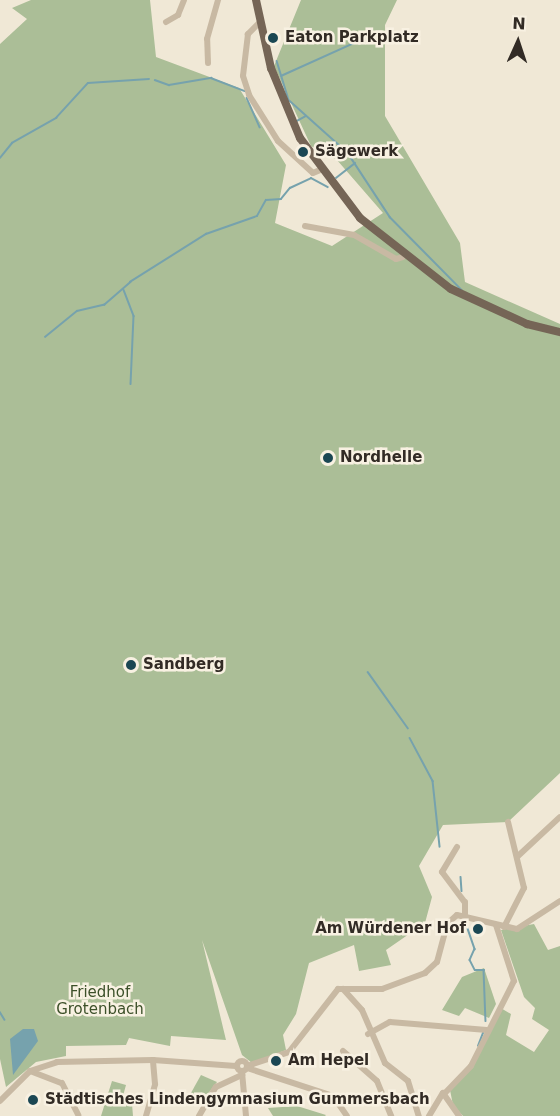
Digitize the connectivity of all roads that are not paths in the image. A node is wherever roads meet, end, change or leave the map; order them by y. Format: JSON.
{"nodes":[{"id":1,"x":183,"y":0,"type":"edge"},
{"id":2,"x":218,"y":0,"type":"edge"},
{"id":3,"x":256,"y":0,"type":"edge"},
{"id":4,"x":166,"y":22,"type":"dead end"},
{"id":5,"x":259,"y":23,"type":"junction"},
{"id":6,"x":208,"y":63,"type":"dead end"},
{"id":7,"x":320,"y":170,"type":"junction"},
{"id":8,"x":305,"y":226,"type":"dead end"},
{"id":9,"x":404,"y":257,"type":"junction"},
{"id":10,"x":560,"y":332,"type":"edge"},
{"id":11,"x":559,"y":819,"type":"edge"},
{"id":12,"x":508,"y":822,"type":"dead end"},
{"id":13,"x":457,"y":847,"type":"dead end"},
{"id":14,"x":518,"y":856,"type":"junction"},
{"id":15,"x":560,"y":901,"type":"edge"},
{"id":16,"x":465,"y":914,"type":"junction"},
{"id":17,"x":496,"y":925,"type":"junction"},
{"id":18,"x":504,"y":927,"type":"junction"},
{"id":19,"x":343,"y":988,"type":"junction"},
{"id":20,"x":487,"y":1030,"type":"junction"},
{"id":21,"x":368,"y":1034,"type":"junction"},
{"id":22,"x":343,"y":1051,"type":"dead end"},
{"id":23,"x":153,"y":1060,"type":"junction"},
{"id":24,"x":243,"y":1069,"type":"junction"},
{"id":25,"x":30,"y":1071,"type":"junction"},
{"id":26,"x":445,"y":1093,"type":"junction"},
{"id":27,"x":0,"y":1101,"type":"edge"},
{"id":28,"x":78,"y":1115,"type":"edge"},
{"id":29,"x":146,"y":1116,"type":"edge"},
{"id":30,"x":200,"y":1116,"type":"edge"},
{"id":31,"x":246,"y":1116,"type":"edge"},
{"id":32,"x":347,"y":1116,"type":"edge"},
{"id":33,"x":391,"y":1116,"type":"edge"},
{"id":34,"x":419,"y":1116,"type":"edge"},
{"id":35,"x":429,"y":1116,"type":"edge"},
{"id":36,"x":459,"y":1116,"type":"edge"}],
"edges":[{"from":1,"to":4,"type":"street"},
{"from":2,"to":6,"type":"street"},
{"from":3,"to":5,"type":"main road"},
{"from":5,"to":7,"type":"main road"},
{"from":5,"to":7,"type":"street"},
{"from":7,"to":9,"type":"main road"},
{"from":8,"to":9,"type":"street"},
{"from":9,"to":10,"type":"main road"},
{"from":11,"to":14,"type":"street"},
{"from":12,"to":14,"type":"street"},
{"from":13,"to":16,"type":"street"},
{"from":14,"to":18,"type":"street"},
{"from":15,"to":18,"type":"street"},
{"from":16,"to":17,"type":"street"},
{"from":16,"to":19,"type":"street"},
{"from":17,"to":18,"type":"street"},
{"from":17,"to":20,"type":"street"},
{"from":19,"to":21,"type":"street"},
{"from":19,"to":24,"type":"street"},
{"from":20,"to":21,"type":"street"},
{"from":20,"to":26,"type":"street"},
{"from":21,"to":34,"type":"street"},
{"from":22,"to":33,"type":"street"},
{"from":23,"to":24,"type":"street"},
{"from":23,"to":25,"type":"street"},
{"from":23,"to":29,"type":"street"},
{"from":24,"to":30,"type":"street"},
{"from":24,"to":31,"type":"street"},
{"from":24,"to":32,"type":"street"},
{"from":25,"to":27,"type":"street"},
{"from":25,"to":28,"type":"street"},
{"from":26,"to":35,"type":"street"},
{"from":26,"to":36,"type":"street"}]}
